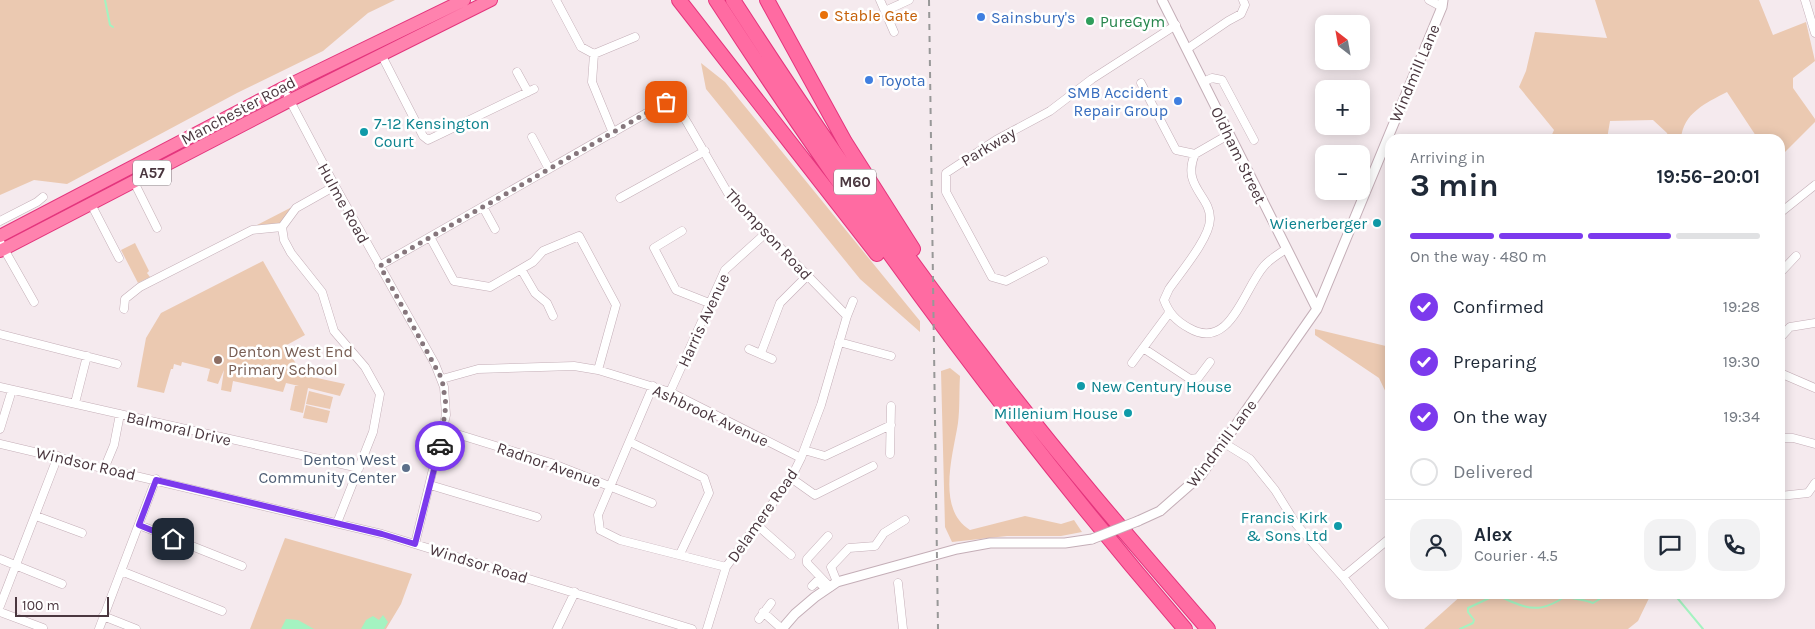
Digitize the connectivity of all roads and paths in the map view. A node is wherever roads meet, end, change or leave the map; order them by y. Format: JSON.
{"nodes":[{"id":1,"x":464,"y":0,"type":"edge"},
{"id":2,"x":491,"y":0,"type":"edge"},
{"id":3,"x":556,"y":0,"type":"edge"},
{"id":4,"x":679,"y":0,"type":"edge"},
{"id":5,"x":689,"y":0,"type":"edge"},
{"id":6,"x":716,"y":0,"type":"edge"},
{"id":7,"x":733,"y":0,"type":"edge"},
{"id":8,"x":767,"y":0,"type":"edge"},
{"id":9,"x":880,"y":0,"type":"edge"},
{"id":10,"x":909,"y":0,"type":"edge"},
{"id":11,"x":1162,"y":0,"type":"edge"},
{"id":12,"x":1243,"y":0,"type":"edge"},
{"id":13,"x":1428,"y":0,"type":"edge"},
{"id":14,"x":1805,"y":0,"type":"edge"},
{"id":15,"x":1442,"y":4,"type":"edge"},
{"id":16,"x":885,"y":11,"type":"junction"},
{"id":17,"x":1176,"y":25,"type":"junction"},
{"id":18,"x":894,"y":32,"type":"dead end"},
{"id":19,"x":1815,"y":33,"type":"edge"},
{"id":20,"x":635,"y":37,"type":"dead end"},
{"id":21,"x":1187,"y":49,"type":"junction"},
{"id":22,"x":722,"y":53,"type":"junction"},
{"id":23,"x":594,"y":54,"type":"junction"},
{"id":24,"x":382,"y":56,"type":"junction"},
{"id":25,"x":517,"y":72,"type":"dead end"},
{"id":26,"x":1203,"y":82,"type":"junction"},
{"id":27,"x":1141,"y":83,"type":"dead end"},
{"id":28,"x":283,"y":88,"type":"junction"},
{"id":29,"x":289,"y":101,"type":"junction"},
{"id":30,"x":197,"y":132,"type":"junction"},
{"id":31,"x":613,"y":133,"type":"junction"},
{"id":32,"x":1389,"y":134,"type":"edge"},
{"id":33,"x":1228,"y":135,"type":"junction"},
{"id":34,"x":532,"y":137,"type":"dead end"},
{"id":35,"x":1254,"y":140,"type":"dead end"},
{"id":36,"x":1385,"y":143,"type":"edge"},
{"id":37,"x":704,"y":151,"type":"junction"},
{"id":38,"x":1195,"y":154,"type":"junction"},
{"id":39,"x":550,"y":170,"type":"junction"},
{"id":40,"x":134,"y":182,"type":"junction"},
{"id":41,"x":1815,"y":184,"type":"edge"},
{"id":42,"x":335,"y":186,"type":"junction"},
{"id":43,"x":43,"y":197,"type":"dead end"},
{"id":44,"x":620,"y":198,"type":"dead end"},
{"id":45,"x":91,"y":204,"type":"junction"},
{"id":46,"x":483,"y":207,"type":"junction"},
{"id":47,"x":1785,"y":207,"type":"edge"},
{"id":48,"x":0,"y":220,"type":"edge"},
{"id":49,"x":282,"y":227,"type":"junction"},
{"id":50,"x":157,"y":228,"type":"dead end"},
{"id":51,"x":495,"y":229,"type":"dead end"},
{"id":52,"x":682,"y":231,"type":"dead end"},
{"id":53,"x":766,"y":233,"type":"junction"},
{"id":54,"x":430,"y":237,"type":"junction"},
{"id":55,"x":1,"y":244,"type":"edge"},
{"id":56,"x":1286,"y":249,"type":"junction"},
{"id":57,"x":1796,"y":256,"type":"dead end"},
{"id":58,"x":119,"y":258,"type":"dead end"},
{"id":59,"x":1044,"y":261,"type":"dead end"},
{"id":60,"x":380,"y":266,"type":"junction"},
{"id":61,"x":1785,"y":268,"type":"edge"},
{"id":62,"x":521,"y":269,"type":"junction"},
{"id":63,"x":807,"y":276,"type":"junction"},
{"id":64,"x":34,"y":302,"type":"dead end"},
{"id":65,"x":854,"y":302,"type":"dead end"},
{"id":66,"x":709,"y":303,"type":"junction"},
{"id":67,"x":928,"y":308,"type":"junction"},
{"id":68,"x":124,"y":309,"type":"dead end"},
{"id":69,"x":1317,"y":309,"type":"junction"},
{"id":70,"x":1169,"y":313,"type":"junction"},
{"id":71,"x":553,"y":316,"type":"dead end"},
{"id":72,"x":847,"y":316,"type":"junction"},
{"id":73,"x":1815,"y":322,"type":"edge"},
{"id":74,"x":1785,"y":332,"type":"edge"},
{"id":75,"x":0,"y":334,"type":"edge"},
{"id":76,"x":840,"y":342,"type":"junction"},
{"id":77,"x":1143,"y":348,"type":"junction"},
{"id":78,"x":749,"y":349,"type":"dead end"},
{"id":79,"x":761,"y":353,"type":"junction"},
{"id":80,"x":87,"y":356,"type":"junction"},
{"id":81,"x":891,"y":356,"type":"dead end"},
{"id":82,"x":983,"y":358,"type":"junction"},
{"id":83,"x":772,"y":359,"type":"dead end"},
{"id":84,"x":1210,"y":362,"type":"dead end"},
{"id":85,"x":1132,"y":363,"type":"dead end"},
{"id":86,"x":117,"y":364,"type":"dead end"},
{"id":87,"x":598,"y":370,"type":"junction"},
{"id":88,"x":1785,"y":375,"type":"edge"},
{"id":89,"x":442,"y":379,"type":"junction"},
{"id":90,"x":653,"y":386,"type":"junction"},
{"id":91,"x":0,"y":387,"type":"edge"},
{"id":92,"x":1815,"y":388,"type":"edge"},
{"id":93,"x":12,"y":390,"type":"junction"},
{"id":94,"x":670,"y":392,"type":"junction"},
{"id":95,"x":75,"y":403,"type":"junction"},
{"id":96,"x":891,"y":406,"type":"dead end"},
{"id":97,"x":120,"y":414,"type":"junction"},
{"id":98,"x":891,"y":424,"type":"junction"},
{"id":99,"x":0,"y":429,"type":"edge"},
{"id":100,"x":444,"y":430,"type":"junction"},
{"id":101,"x":1785,"y":438,"type":"edge"},
{"id":102,"x":630,"y":442,"type":"junction"},
{"id":103,"x":1224,"y":443,"type":"junction"},
{"id":104,"x":0,"y":444,"type":"edge"},
{"id":105,"x":1815,"y":444,"type":"edge"},
{"id":106,"x":804,"y":450,"type":"junction"},
{"id":107,"x":890,"y":454,"type":"dead end"},
{"id":108,"x":58,"y":456,"type":"junction"},
{"id":109,"x":801,"y":458,"type":"junction"},
{"id":110,"x":873,"y":466,"type":"dead end"},
{"id":111,"x":359,"y":468,"type":"junction"},
{"id":112,"x":104,"y":469,"type":"junction"},
{"id":113,"x":791,"y":478,"type":"junction"},
{"id":114,"x":156,"y":480,"type":"junction"},
{"id":115,"x":1815,"y":483,"type":"edge"},
{"id":116,"x":430,"y":485,"type":"junction"},
{"id":117,"x":610,"y":486,"type":"junction"},
{"id":118,"x":1785,"y":495,"type":"edge"},
{"id":119,"x":652,"y":503,"type":"dead end"},
{"id":120,"x":36,"y":516,"type":"junction"},
{"id":121,"x":537,"y":517,"type":"dead end"},
{"id":122,"x":905,"y":520,"type":"dead end"},
{"id":123,"x":337,"y":523,"type":"junction"},
{"id":124,"x":139,"y":525,"type":"junction"},
{"id":125,"x":757,"y":525,"type":"junction"},
{"id":126,"x":82,"y":533,"type":"dead end"},
{"id":127,"x":828,"y":536,"type":"dead end"},
{"id":128,"x":1385,"y":542,"type":"edge"},
{"id":129,"x":415,"y":544,"type":"junction"},
{"id":130,"x":680,"y":554,"type":"junction"},
{"id":131,"x":791,"y":555,"type":"dead end"},
{"id":132,"x":0,"y":559,"type":"edge"},
{"id":133,"x":16,"y":565,"type":"junction"},
{"id":134,"x":242,"y":566,"type":"dead end"},
{"id":135,"x":726,"y":567,"type":"junction"},
{"id":136,"x":121,"y":571,"type":"junction"},
{"id":137,"x":1343,"y":577,"type":"junction"},
{"id":138,"x":898,"y":583,"type":"dead end"},
{"id":139,"x":62,"y":584,"type":"dead end"},
{"id":140,"x":812,"y":586,"type":"dead end"},
{"id":141,"x":831,"y":586,"type":"junction"},
{"id":142,"x":575,"y":592,"type":"junction"},
{"id":143,"x":771,"y":603,"type":"dead end"},
{"id":144,"x":0,"y":606,"type":"edge"},
{"id":145,"x":222,"y":611,"type":"dead end"},
{"id":146,"x":0,"y":612,"type":"edge"},
{"id":147,"x":104,"y":616,"type":"junction"},
{"id":148,"x":43,"y":628,"type":"edge"},
{"id":149,"x":99,"y":629,"type":"edge"},
{"id":150,"x":136,"y":629,"type":"edge"},
{"id":151,"x":557,"y":629,"type":"edge"},
{"id":152,"x":692,"y":629,"type":"edge"},
{"id":153,"x":707,"y":629,"type":"edge"},
{"id":154,"x":782,"y":629,"type":"edge"},
{"id":155,"x":903,"y":629,"type":"edge"},
{"id":156,"x":1185,"y":629,"type":"edge"},
{"id":157,"x":1208,"y":629,"type":"edge"},
{"id":158,"x":1384,"y":629,"type":"edge"}],
"edges":[{"from":1,"to":28,"type":"highway","name":"Manchester Road","number":"A57"},
{"from":2,"to":24,"type":"highway","name":"Manchester Road","number":"A57"},
{"from":3,"to":23,"type":"street"},
{"from":4,"to":22,"type":"highway","number":"M60"},
{"from":5,"to":22,"type":"highway","number":"M60"},
{"from":6,"to":67,"type":"highway","number":"M60"},
{"from":7,"to":82,"type":"highway","number":"M60"},
{"from":8,"to":82,"type":"highway","number":"M60"},
{"from":9,"to":16,"type":"street"},
{"from":10,"to":16,"type":"street"},
{"from":11,"to":17,"type":"street","name":"Oldham Street"},
{"from":12,"to":21,"type":"street"},
{"from":13,"to":15,"type":"street"},
{"from":14,"to":19,"type":"street"},
{"from":15,"to":32,"type":"street","name":"Windmill Lane"},
{"from":16,"to":18,"type":"street"},
{"from":17,"to":21,"type":"street","name":"Oldham Street"},
{"from":17,"to":59,"type":"street","name":"Parkway"},
{"from":20,"to":23,"type":"street"},
{"from":21,"to":26,"type":"street","name":"Oldham Street"},
{"from":22,"to":67,"type":"highway","number":"M60"},
{"from":23,"to":31,"type":"street"},
{"from":24,"to":25,"type":"street"},
{"from":24,"to":29,"type":"highway","name":"Manchester Road","number":"A57"},
{"from":26,"to":33,"type":"street","name":"Oldham Street"},
{"from":26,"to":35,"type":"street"},
{"from":27,"to":38,"type":"street"},
{"from":28,"to":29,"type":"street","name":"Hulme Road"},
{"from":28,"to":30,"type":"highway","name":"Manchester Road","number":"A57"},
{"from":29,"to":30,"type":"highway","number":"A57"},
{"from":29,"to":40,"type":"highway","name":"Manchester Road","number":"A57"},
{"from":29,"to":42,"type":"street","name":"Hulme Road"},
{"from":30,"to":55,"type":"highway","name":"Manchester Road","number":"A57"},
{"from":31,"to":37,"type":"street","name":"Thompson Road"},
{"from":31,"to":39,"type":"street","name":"Thompson Road"},
{"from":33,"to":38,"type":"street"},
{"from":33,"to":56,"type":"street","name":"Oldham Street"},
{"from":34,"to":39,"type":"street"},
{"from":36,"to":69,"type":"street","name":"Windmill Lane"},
{"from":37,"to":44,"type":"street"},
{"from":37,"to":53,"type":"street","name":"Thompson Road"},
{"from":38,"to":70,"type":"street"},
{"from":39,"to":46,"type":"street","name":"Thompson Road"},
{"from":40,"to":45,"type":"highway","name":"Manchester Road","number":"A57"},
{"from":40,"to":50,"type":"street"},
{"from":41,"to":47,"type":"street"},
{"from":42,"to":49,"type":"street"},
{"from":42,"to":60,"type":"street","name":"Hulme Road"},
{"from":43,"to":48,"type":"street"},
{"from":45,"to":55,"type":"highway","name":"Manchester Road","number":"A57"},
{"from":45,"to":58,"type":"street"},
{"from":46,"to":51,"type":"street"},
{"from":46,"to":54,"type":"street","name":"Thompson Road"},
{"from":49,"to":68,"type":"street"},
{"from":49,"to":111,"type":"street"},
{"from":52,"to":66,"type":"street"},
{"from":53,"to":63,"type":"street","name":"Thompson Road"},
{"from":53,"to":66,"type":"street","name":"Harris Avenue"},
{"from":54,"to":60,"type":"street","name":"Thompson Road"},
{"from":54,"to":62,"type":"street"},
{"from":55,"to":64,"type":"street"},
{"from":56,"to":69,"type":"street","name":"Oldham Street"},
{"from":56,"to":70,"type":"street"},
{"from":57,"to":61,"type":"street"},
{"from":60,"to":89,"type":"street","name":"Hulme Road"},
{"from":62,"to":71,"type":"street"},
{"from":62,"to":87,"type":"street"},
{"from":63,"to":72,"type":"street","name":"Thompson Road"},
{"from":63,"to":79,"type":"street"},
{"from":65,"to":72,"type":"street"},
{"from":66,"to":94,"type":"street","name":"Harris Avenue"},
{"from":67,"to":156,"type":"highway","number":"M60"},
{"from":69,"to":103,"type":"street","name":"Windmill Lane"},
{"from":70,"to":77,"type":"street"},
{"from":72,"to":76,"type":"street"},
{"from":73,"to":74,"type":"street"},
{"from":75,"to":80,"type":"street"},
{"from":76,"to":81,"type":"street"},
{"from":76,"to":106,"type":"street"},
{"from":77,"to":84,"type":"street"},
{"from":77,"to":85,"type":"street"},
{"from":78,"to":79,"type":"street"},
{"from":79,"to":83,"type":"street"},
{"from":80,"to":86,"type":"street"},
{"from":80,"to":95,"type":"street"},
{"from":82,"to":157,"type":"highway","number":"M60"},
{"from":87,"to":89,"type":"street","name":"Ashbrook Avenue"},
{"from":87,"to":90,"type":"street","name":"Ashbrook Avenue"},
{"from":88,"to":92,"type":"street"},
{"from":89,"to":100,"type":"street","name":"Hulme Road"},
{"from":90,"to":94,"type":"street","name":"Ashbrook Avenue"},
{"from":90,"to":102,"type":"street"},
{"from":91,"to":93,"type":"street","name":"Balmoral Drive"},
{"from":93,"to":95,"type":"street","name":"Balmoral Drive"},
{"from":93,"to":99,"type":"street"},
{"from":94,"to":109,"type":"street","name":"Ashbrook Avenue"},
{"from":95,"to":97,"type":"street","name":"Balmoral Drive"},
{"from":96,"to":98,"type":"street"},
{"from":97,"to":111,"type":"street","name":"Balmoral Drive"},
{"from":97,"to":112,"type":"street"},
{"from":98,"to":106,"type":"street"},
{"from":98,"to":107,"type":"street"},
{"from":100,"to":116,"type":"street","name":"Hulme Road"},
{"from":100,"to":117,"type":"street","name":"Radnor Avenue"},
{"from":101,"to":105,"type":"street"},
{"from":102,"to":117,"type":"street"},
{"from":102,"to":130,"type":"street"},
{"from":103,"to":137,"type":"street"},
{"from":103,"to":141,"type":"street","name":"Windmill Lane","bridge":true},
{"from":104,"to":108,"type":"street","name":"Windsor Road"},
{"from":106,"to":109,"type":"street"},
{"from":108,"to":112,"type":"street","name":"Windsor Road"},
{"from":108,"to":120,"type":"street"},
{"from":109,"to":113,"type":"street","name":"Delamere Road"},
{"from":110,"to":113,"type":"street"},
{"from":111,"to":123,"type":"street"},
{"from":112,"to":114,"type":"street","name":"Windsor Road"},
{"from":113,"to":125,"type":"street","name":"Delamere Road"},
{"from":114,"to":123,"type":"street","name":"Windsor Road"},
{"from":114,"to":124,"type":"street"},
{"from":115,"to":118,"type":"street"},
{"from":116,"to":121,"type":"street"},
{"from":116,"to":129,"type":"street","name":"Hulme Road"},
{"from":117,"to":119,"type":"street","name":"Radnor Avenue"},
{"from":117,"to":130,"type":"street"},
{"from":120,"to":126,"type":"street"},
{"from":120,"to":133,"type":"street"},
{"from":122,"to":141,"type":"street"},
{"from":123,"to":129,"type":"street","name":"Windsor Road"},
{"from":124,"to":134,"type":"street"},
{"from":124,"to":136,"type":"street"},
{"from":125,"to":131,"type":"street"},
{"from":125,"to":135,"type":"street","name":"Delamere Road"},
{"from":127,"to":141,"type":"street"},
{"from":128,"to":137,"type":"street"},
{"from":129,"to":142,"type":"street","name":"Windsor Road"},
{"from":130,"to":135,"type":"street"},
{"from":132,"to":133,"type":"street"},
{"from":133,"to":139,"type":"street"},
{"from":133,"to":144,"type":"street"},
{"from":135,"to":153,"type":"street","name":"Delamere Road"},
{"from":136,"to":145,"type":"street"},
{"from":136,"to":147,"type":"street"},
{"from":137,"to":158,"type":"street"},
{"from":138,"to":155,"type":"street"},
{"from":140,"to":141,"type":"street"},
{"from":141,"to":154,"type":"street","name":"Windmill Lane"},
{"from":142,"to":151,"type":"street"},
{"from":142,"to":152,"type":"street","name":"Windsor Road"},
{"from":143,"to":154,"type":"street"},
{"from":146,"to":148,"type":"street"},
{"from":147,"to":149,"type":"street"},
{"from":147,"to":150,"type":"street"}]}
